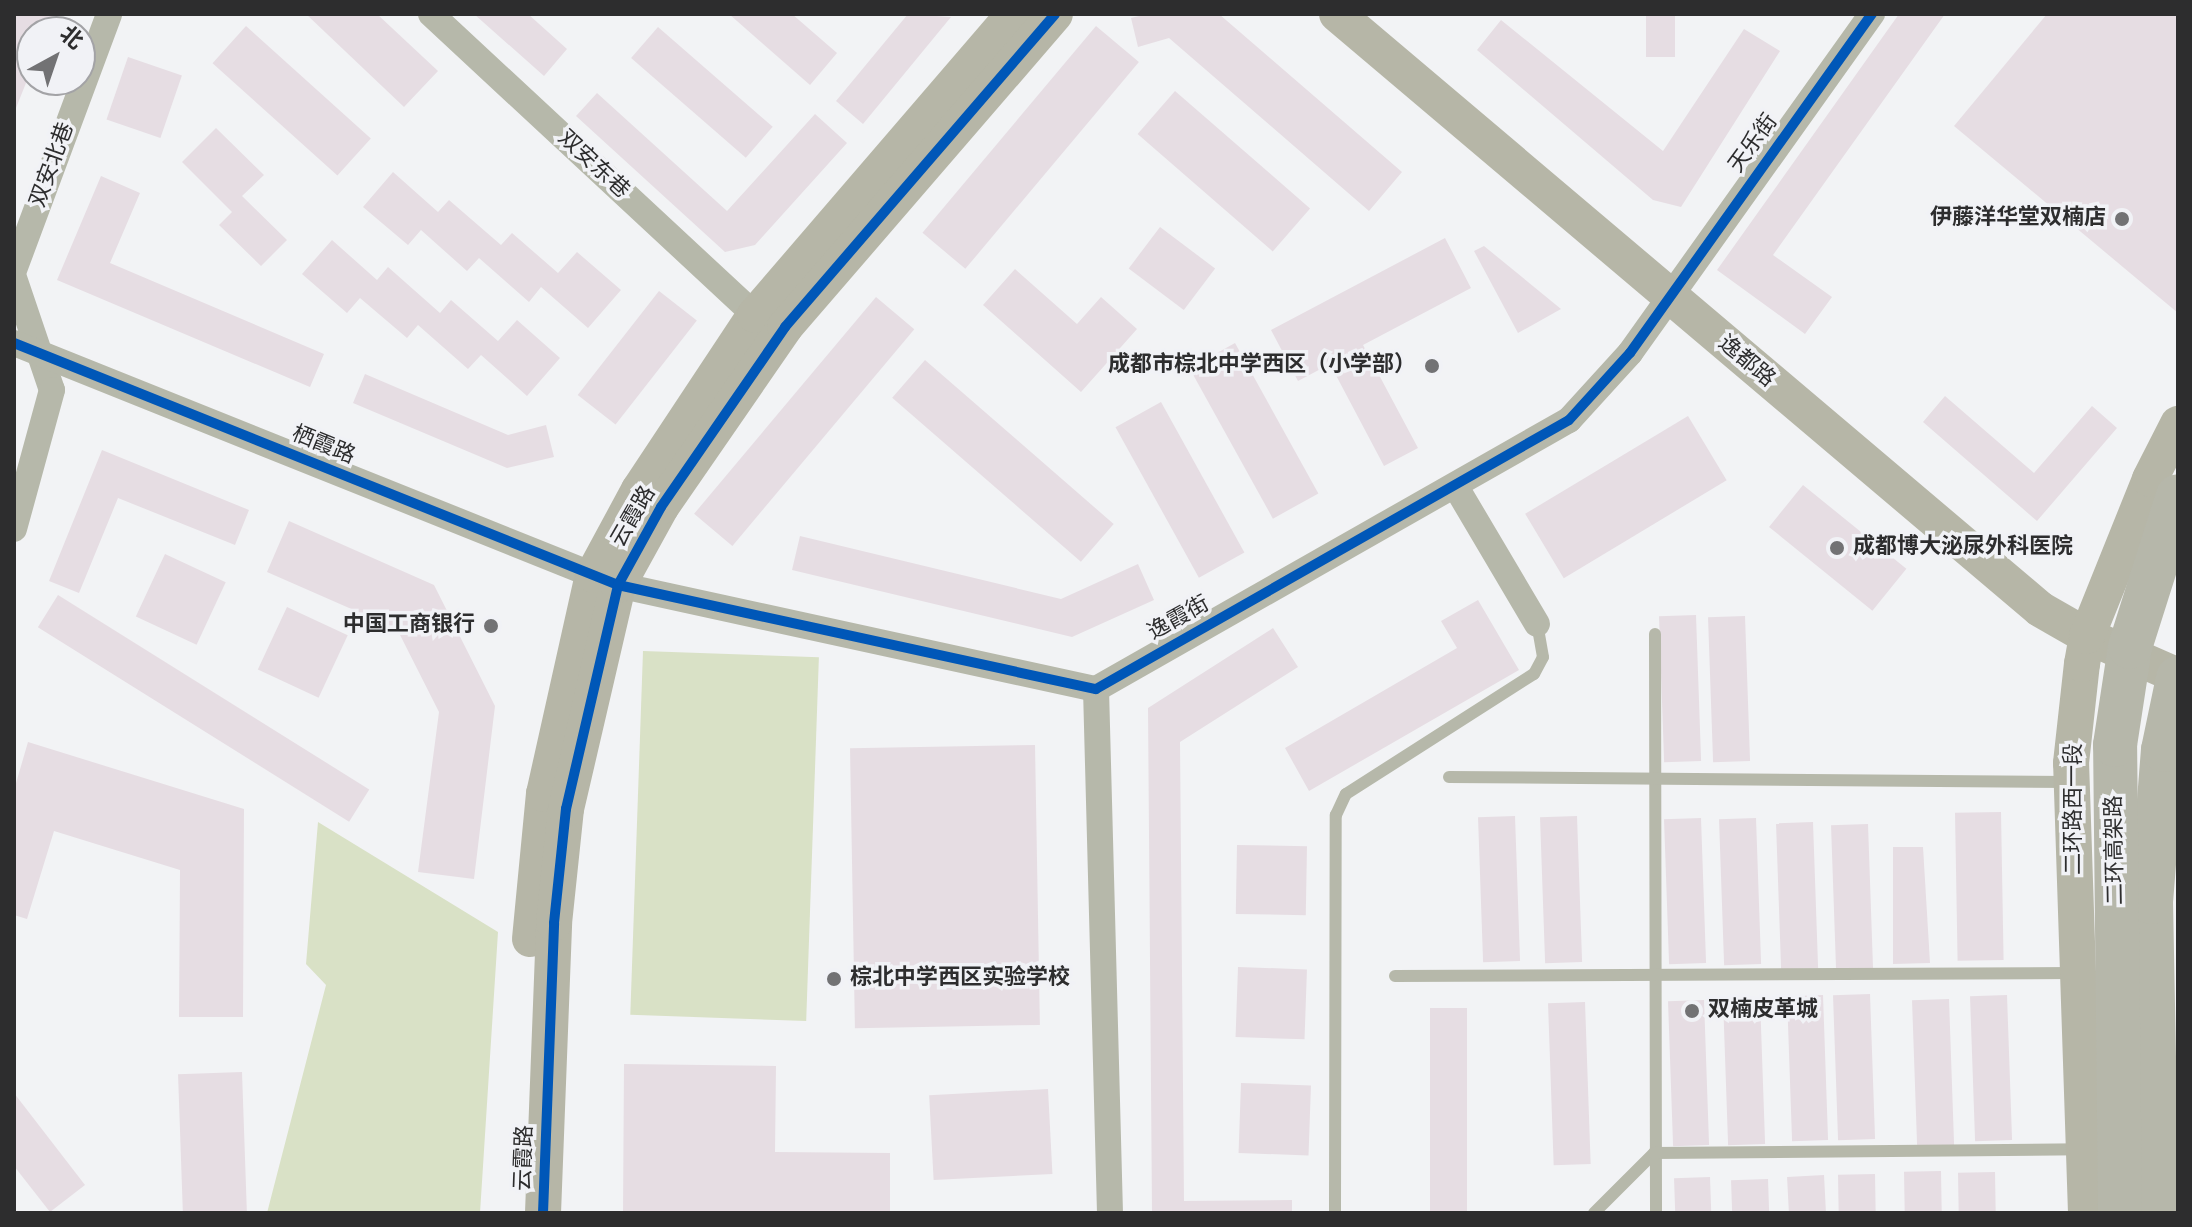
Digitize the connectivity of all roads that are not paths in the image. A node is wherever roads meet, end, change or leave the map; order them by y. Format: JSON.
{"nodes":[{"id":1,"x":109,"y":14,"type":"edge"},
{"id":2,"x":431,"y":14,"type":"edge"},
{"id":3,"x":1014,"y":14,"type":"edge"},
{"id":4,"x":1055,"y":14,"type":"edge"},
{"id":5,"x":1337,"y":14,"type":"edge"},
{"id":6,"x":1872,"y":14,"type":"edge"},
{"id":7,"x":14,"y":270,"type":"edge"},
{"id":8,"x":14,"y":278,"type":"edge"},
{"id":9,"x":1669,"y":298,"type":"junction"},
{"id":10,"x":755,"y":315,"type":"junction"},
{"id":11,"x":14,"y":343,"type":"edge"},
{"id":12,"x":40,"y":355,"type":"junction"},
{"id":13,"x":2178,"y":424,"type":"edge"},
{"id":14,"x":1456,"y":487,"type":"junction"},
{"id":15,"x":2178,"y":496,"type":"edge"},
{"id":16,"x":14,"y":529,"type":"edge"},
{"id":17,"x":606,"y":580,"type":"junction"},
{"id":18,"x":1537,"y":624,"type":"joint"},
{"id":19,"x":1655,"y":634,"type":"dead end"},
{"id":20,"x":2087,"y":636,"type":"junction"},
{"id":21,"x":2178,"y":677,"type":"edge"},
{"id":22,"x":1096,"y":689,"type":"junction"},
{"id":23,"x":1449,"y":777,"type":"dead end"},
{"id":24,"x":1656,"y":779,"type":"junction"},
{"id":25,"x":2072,"y":782,"type":"junction"},
{"id":26,"x":2077,"y":973,"type":"junction"},
{"id":27,"x":1658,"y":975,"type":"junction"},
{"id":28,"x":1395,"y":976,"type":"dead end"},
{"id":29,"x":2084,"y":1149,"type":"junction"},
{"id":30,"x":1654,"y":1153,"type":"junction"},
{"id":31,"x":518,"y":1213,"type":"edge"},
{"id":32,"x":543,"y":1213,"type":"edge"},
{"id":33,"x":1110,"y":1213,"type":"edge"},
{"id":34,"x":1335,"y":1213,"type":"edge"},
{"id":35,"x":1594,"y":1213,"type":"edge"},
{"id":36,"x":1656,"y":1213,"type":"edge"},
{"id":37,"x":2086,"y":1213,"type":"edge"},
{"id":38,"x":2120,"y":1213,"type":"edge"},
{"id":39,"x":2157,"y":1213,"type":"edge"}],
"edges":[{"from":1,"to":7,"type":"street","name":"双安北巷"},
{"from":2,"to":10,"type":"street","name":"双安东巷"},
{"from":3,"to":10,"type":"street"},
{"from":4,"to":17,"type":"street","name":"云霞路"},
{"from":5,"to":9,"type":"street","name":"逸都路"},
{"from":6,"to":9,"type":"street","name":"天乐街"},
{"from":8,"to":12,"type":"street"},
{"from":9,"to":14,"type":"street","name":"逸霞街"},
{"from":9,"to":20,"type":"street","name":"逸都路"},
{"from":10,"to":17,"type":"street"},
{"from":11,"to":12,"type":"street","name":"栖霞路"},
{"from":12,"to":16,"type":"street"},
{"from":12,"to":17,"type":"street","name":"栖霞路"},
{"from":13,"to":20,"type":"street","name":"二环路西一段"},
{"from":14,"to":18,"type":"street"},
{"from":14,"to":22,"type":"street","name":"逸霞街"},
{"from":15,"to":38,"type":"highway","name":"二环高架路","bridge":true},
{"from":17,"to":22,"type":"street"},
{"from":17,"to":31,"type":"street"},
{"from":17,"to":32,"type":"street","name":"云霞路"},
{"from":18,"to":34,"type":"lane"},
{"from":19,"to":24,"type":"lane"},
{"from":20,"to":21,"type":"street","name":"逸都路"},
{"from":20,"to":25,"type":"street","name":"二环路西一段"},
{"from":21,"to":39,"type":"highway","name":"二环高架路"},
{"from":22,"to":33,"type":"street"},
{"from":23,"to":24,"type":"lane"},
{"from":24,"to":25,"type":"lane"},
{"from":24,"to":27,"type":"lane"},
{"from":25,"to":26,"type":"street","name":"二环路西一段"},
{"from":26,"to":27,"type":"lane"},
{"from":26,"to":29,"type":"street","name":"二环路西一段"},
{"from":27,"to":28,"type":"lane"},
{"from":27,"to":30,"type":"lane"},
{"from":29,"to":30,"type":"lane"},
{"from":29,"to":37,"type":"street","name":"二环路西一段"},
{"from":30,"to":35,"type":"lane"},
{"from":30,"to":36,"type":"lane"}]}
